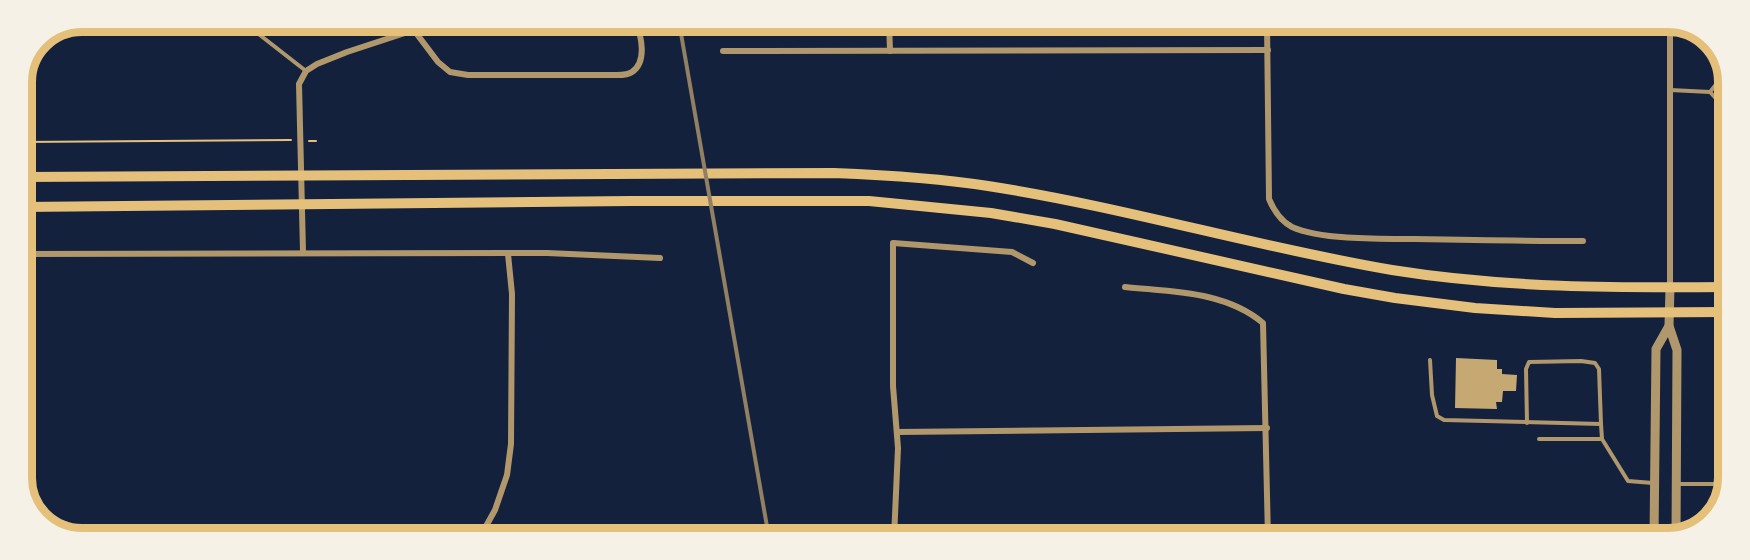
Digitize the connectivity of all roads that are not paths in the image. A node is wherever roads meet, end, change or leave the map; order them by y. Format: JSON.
{"nodes":[{"id":1,"x":256,"y":32,"type":"edge"},
{"id":2,"x":408,"y":32,"type":"edge"},
{"id":3,"x":416,"y":32,"type":"edge"},
{"id":4,"x":638,"y":32,"type":"edge"},
{"id":5,"x":890,"y":32,"type":"edge"},
{"id":6,"x":1267,"y":32,"type":"edge"},
{"id":7,"x":1670,"y":32,"type":"edge"},
{"id":8,"x":1268,"y":50,"type":"junction"},
{"id":9,"x":723,"y":51,"type":"dead end"},
{"id":10,"x":890,"y":51,"type":"junction"},
{"id":11,"x":306,"y":71,"type":"junction"},
{"id":12,"x":1718,"y":76,"type":"edge"},
{"id":13,"x":1718,"y":82,"type":"joint"},
{"id":14,"x":1670,"y":90,"type":"junction"},
{"id":15,"x":1710,"y":92,"type":"junction"},
{"id":16,"x":1718,"y":101,"type":"edge"},
{"id":17,"x":32,"y":177,"type":"edge"},
{"id":18,"x":302,"y":177,"type":"junction"},
{"id":19,"x":302,"y":204,"type":"junction"},
{"id":20,"x":32,"y":207,"type":"edge"},
{"id":21,"x":1583,"y":242,"type":"dead end"},
{"id":22,"x":303,"y":252,"type":"junction"},
{"id":23,"x":32,"y":254,"type":"edge"},
{"id":24,"x":508,"y":254,"type":"junction"},
{"id":25,"x":660,"y":258,"type":"dead end"},
{"id":26,"x":1033,"y":263,"type":"dead end"},
{"id":27,"x":1125,"y":286,"type":"dead end"},
{"id":28,"x":1670,"y":287,"type":"junction"},
{"id":29,"x":1718,"y":287,"type":"edge"},
{"id":30,"x":1669,"y":312,"type":"junction"},
{"id":31,"x":1718,"y":312,"type":"edge"},
{"id":32,"x":1669,"y":326,"type":"junction"},
{"id":33,"x":1430,"y":360,"type":"dead end"},
{"id":34,"x":1527,"y":423,"type":"junction"},
{"id":35,"x":1600,"y":424,"type":"junction"},
{"id":36,"x":1267,"y":428,"type":"junction"},
{"id":37,"x":897,"y":432,"type":"junction"},
{"id":38,"x":1539,"y":439,"type":"dead end"},
{"id":39,"x":1602,"y":439,"type":"junction"},
{"id":40,"x":1654,"y":483,"type":"junction"},
{"id":41,"x":1677,"y":484,"type":"junction"},
{"id":42,"x":1718,"y":484,"type":"edge"},
{"id":43,"x":485,"y":528,"type":"edge"},
{"id":44,"x":894,"y":528,"type":"edge"},
{"id":45,"x":1268,"y":528,"type":"edge"},
{"id":46,"x":1654,"y":528,"type":"edge"},
{"id":47,"x":1676,"y":528,"type":"edge"}],
"edges":[{"from":1,"to":11,"type":"lane"},
{"from":2,"to":11,"type":"street"},
{"from":3,"to":4,"type":"street"},
{"from":5,"to":10,"type":"street"},
{"from":6,"to":8,"type":"street"},
{"from":7,"to":14,"type":"street"},
{"from":8,"to":10,"type":"street"},
{"from":8,"to":21,"type":"street"},
{"from":9,"to":10,"type":"street"},
{"from":11,"to":18,"type":"street"},
{"from":12,"to":13,"type":"lane"},
{"from":13,"to":15,"type":"lane"},
{"from":14,"to":15,"type":"lane"},
{"from":14,"to":28,"type":"street"},
{"from":15,"to":16,"type":"lane"},
{"from":17,"to":18,"type":"main road"},
{"from":18,"to":19,"type":"street"},
{"from":18,"to":28,"type":"main road"},
{"from":19,"to":20,"type":"main road"},
{"from":19,"to":22,"type":"street"},
{"from":19,"to":30,"type":"main road"},
{"from":22,"to":23,"type":"street"},
{"from":22,"to":24,"type":"street"},
{"from":24,"to":25,"type":"street"},
{"from":24,"to":43,"type":"street"},
{"from":26,"to":37,"type":"street"},
{"from":27,"to":36,"type":"street"},
{"from":28,"to":29,"type":"main road"},
{"from":28,"to":30,"type":"street"},
{"from":30,"to":31,"type":"main road"},
{"from":30,"to":32,"type":"street"},
{"from":32,"to":40,"type":"street"},
{"from":32,"to":41,"type":"street"},
{"from":33,"to":34,"type":"lane"},
{"from":34,"to":35,"type":"lane"},
{"from":34,"to":35,"type":"lane"},
{"from":35,"to":39,"type":"lane"},
{"from":36,"to":37,"type":"street"},
{"from":36,"to":45,"type":"street"},
{"from":37,"to":44,"type":"street"},
{"from":38,"to":39,"type":"lane"},
{"from":39,"to":40,"type":"lane"},
{"from":40,"to":46,"type":"street"},
{"from":41,"to":42,"type":"lane"},
{"from":41,"to":47,"type":"street"}]}
